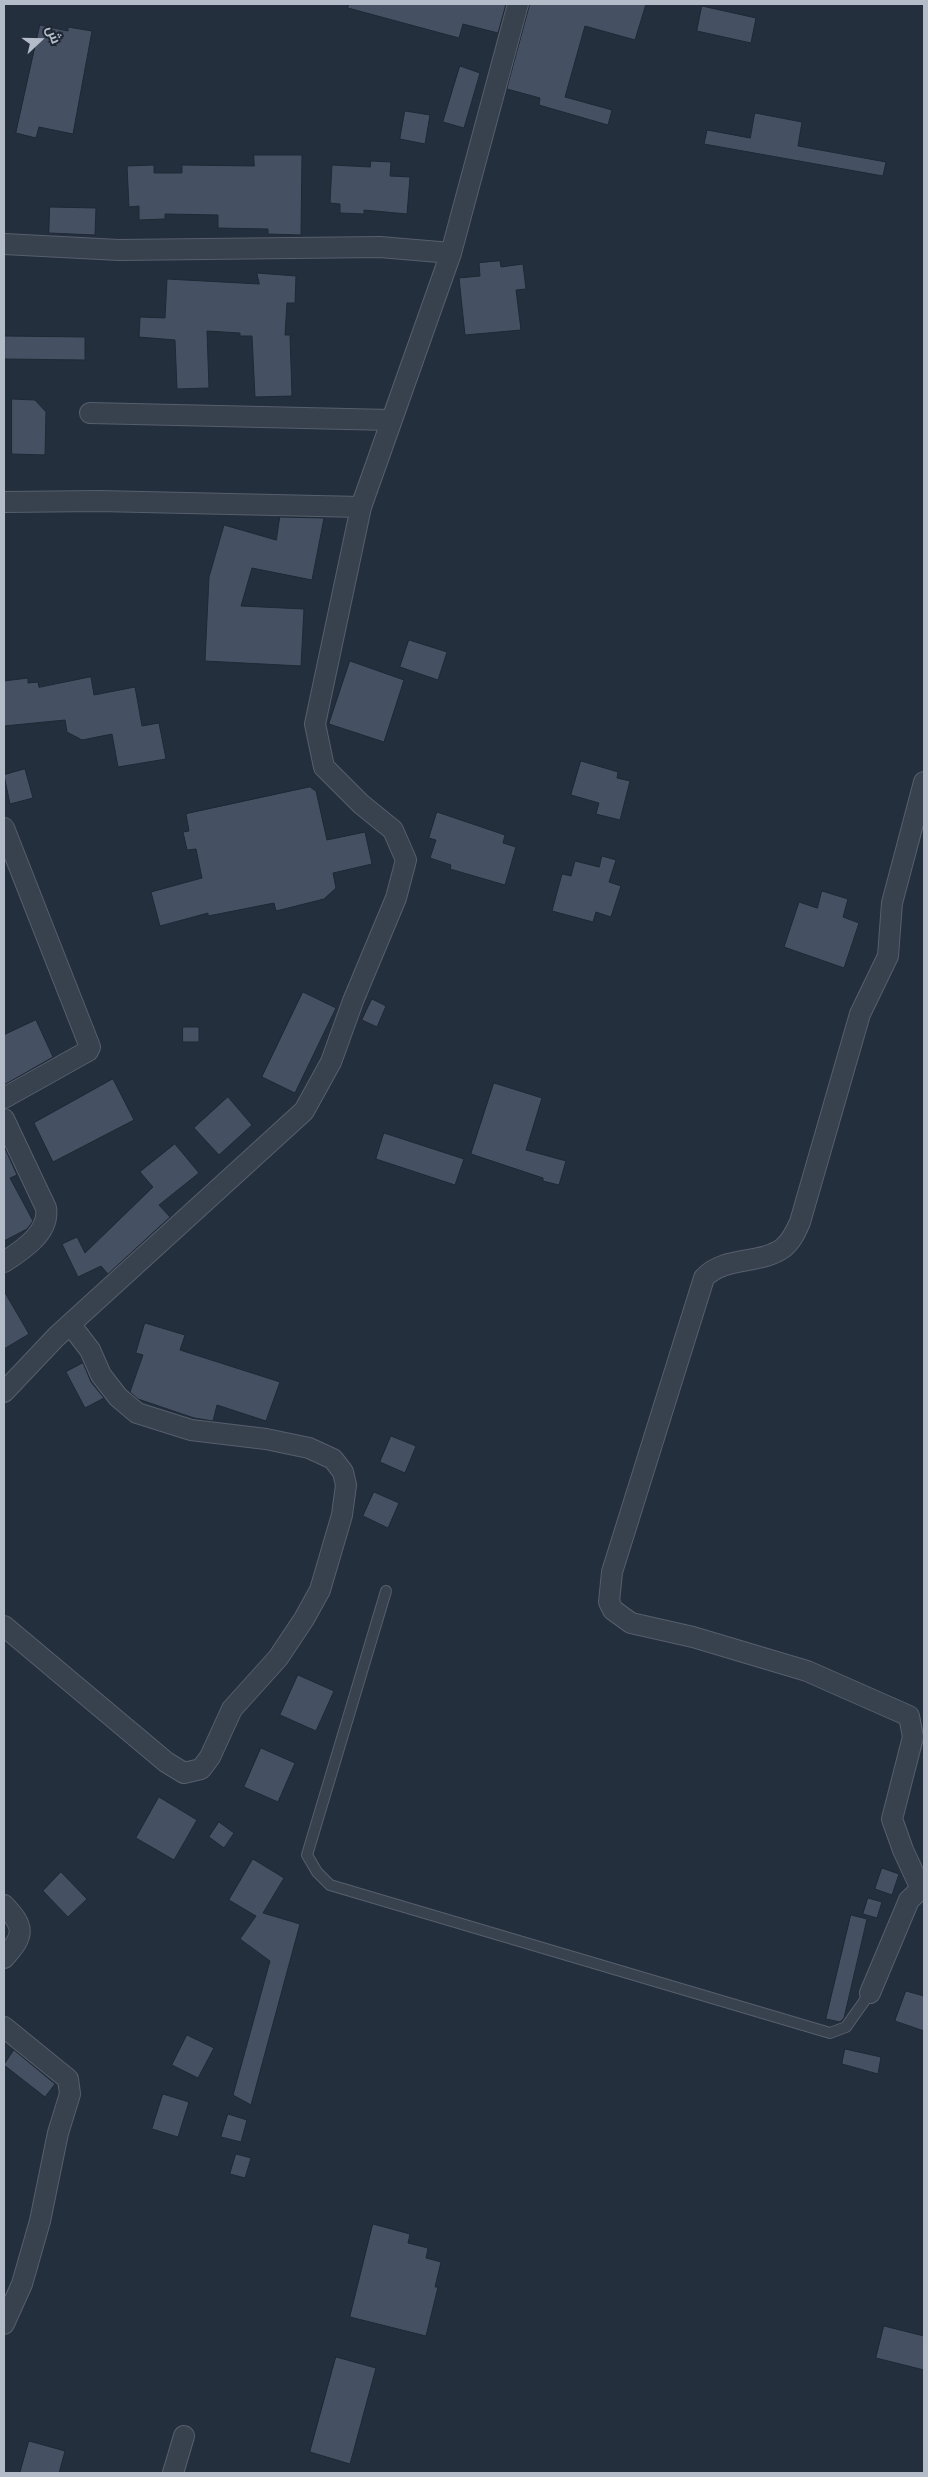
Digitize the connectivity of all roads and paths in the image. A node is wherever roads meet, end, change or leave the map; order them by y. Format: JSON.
{"nodes":[{"id":1,"x":518,"y":4,"type":"edge"},
{"id":2,"x":4,"y":244,"type":"edge"},
{"id":3,"x":451,"y":253,"type":"junction"},
{"id":4,"x":90,"y":413,"type":"dead end"},
{"id":5,"x":390,"y":420,"type":"junction"},
{"id":6,"x":4,"y":502,"type":"edge"},
{"id":7,"x":361,"y":506,"type":"junction"},
{"id":8,"x":924,"y":782,"type":"edge"},
{"id":9,"x":4,"y":828,"type":"edge"},
{"id":10,"x":4,"y":1098,"type":"edge"},
{"id":11,"x":4,"y":1119,"type":"edge"},
{"id":12,"x":4,"y":1262,"type":"edge"},
{"id":13,"x":70,"y":1324,"type":"junction"},
{"id":14,"x":4,"y":1392,"type":"edge"},
{"id":15,"x":386,"y":1591,"type":"dead end"},
{"id":16,"x":4,"y":1626,"type":"edge"},
{"id":17,"x":922,"y":1889,"type":"edge"},
{"id":18,"x":4,"y":1905,"type":"edge"},
{"id":19,"x":4,"y":1958,"type":"edge"},
{"id":20,"x":870,"y":1993,"type":"joint"},
{"id":21,"x":4,"y":2026,"type":"edge"},
{"id":22,"x":4,"y":2324,"type":"edge"},
{"id":23,"x":184,"y":2436,"type":"dead end"},
{"id":24,"x":173,"y":2473,"type":"edge"}],
"edges":[{"from":1,"to":3,"type":"street"},
{"from":2,"to":3,"type":"street"},
{"from":3,"to":5,"type":"street"},
{"from":4,"to":5,"type":"street"},
{"from":5,"to":7,"type":"street"},
{"from":6,"to":7,"type":"street"},
{"from":7,"to":13,"type":"street"},
{"from":8,"to":17,"type":"street"},
{"from":9,"to":10,"type":"street"},
{"from":11,"to":12,"type":"street"},
{"from":13,"to":14,"type":"street"},
{"from":13,"to":16,"type":"street"},
{"from":15,"to":20,"type":"lane"},
{"from":17,"to":20,"type":"street"},
{"from":18,"to":19,"type":"street"},
{"from":21,"to":22,"type":"street"},
{"from":23,"to":24,"type":"street"}]}
